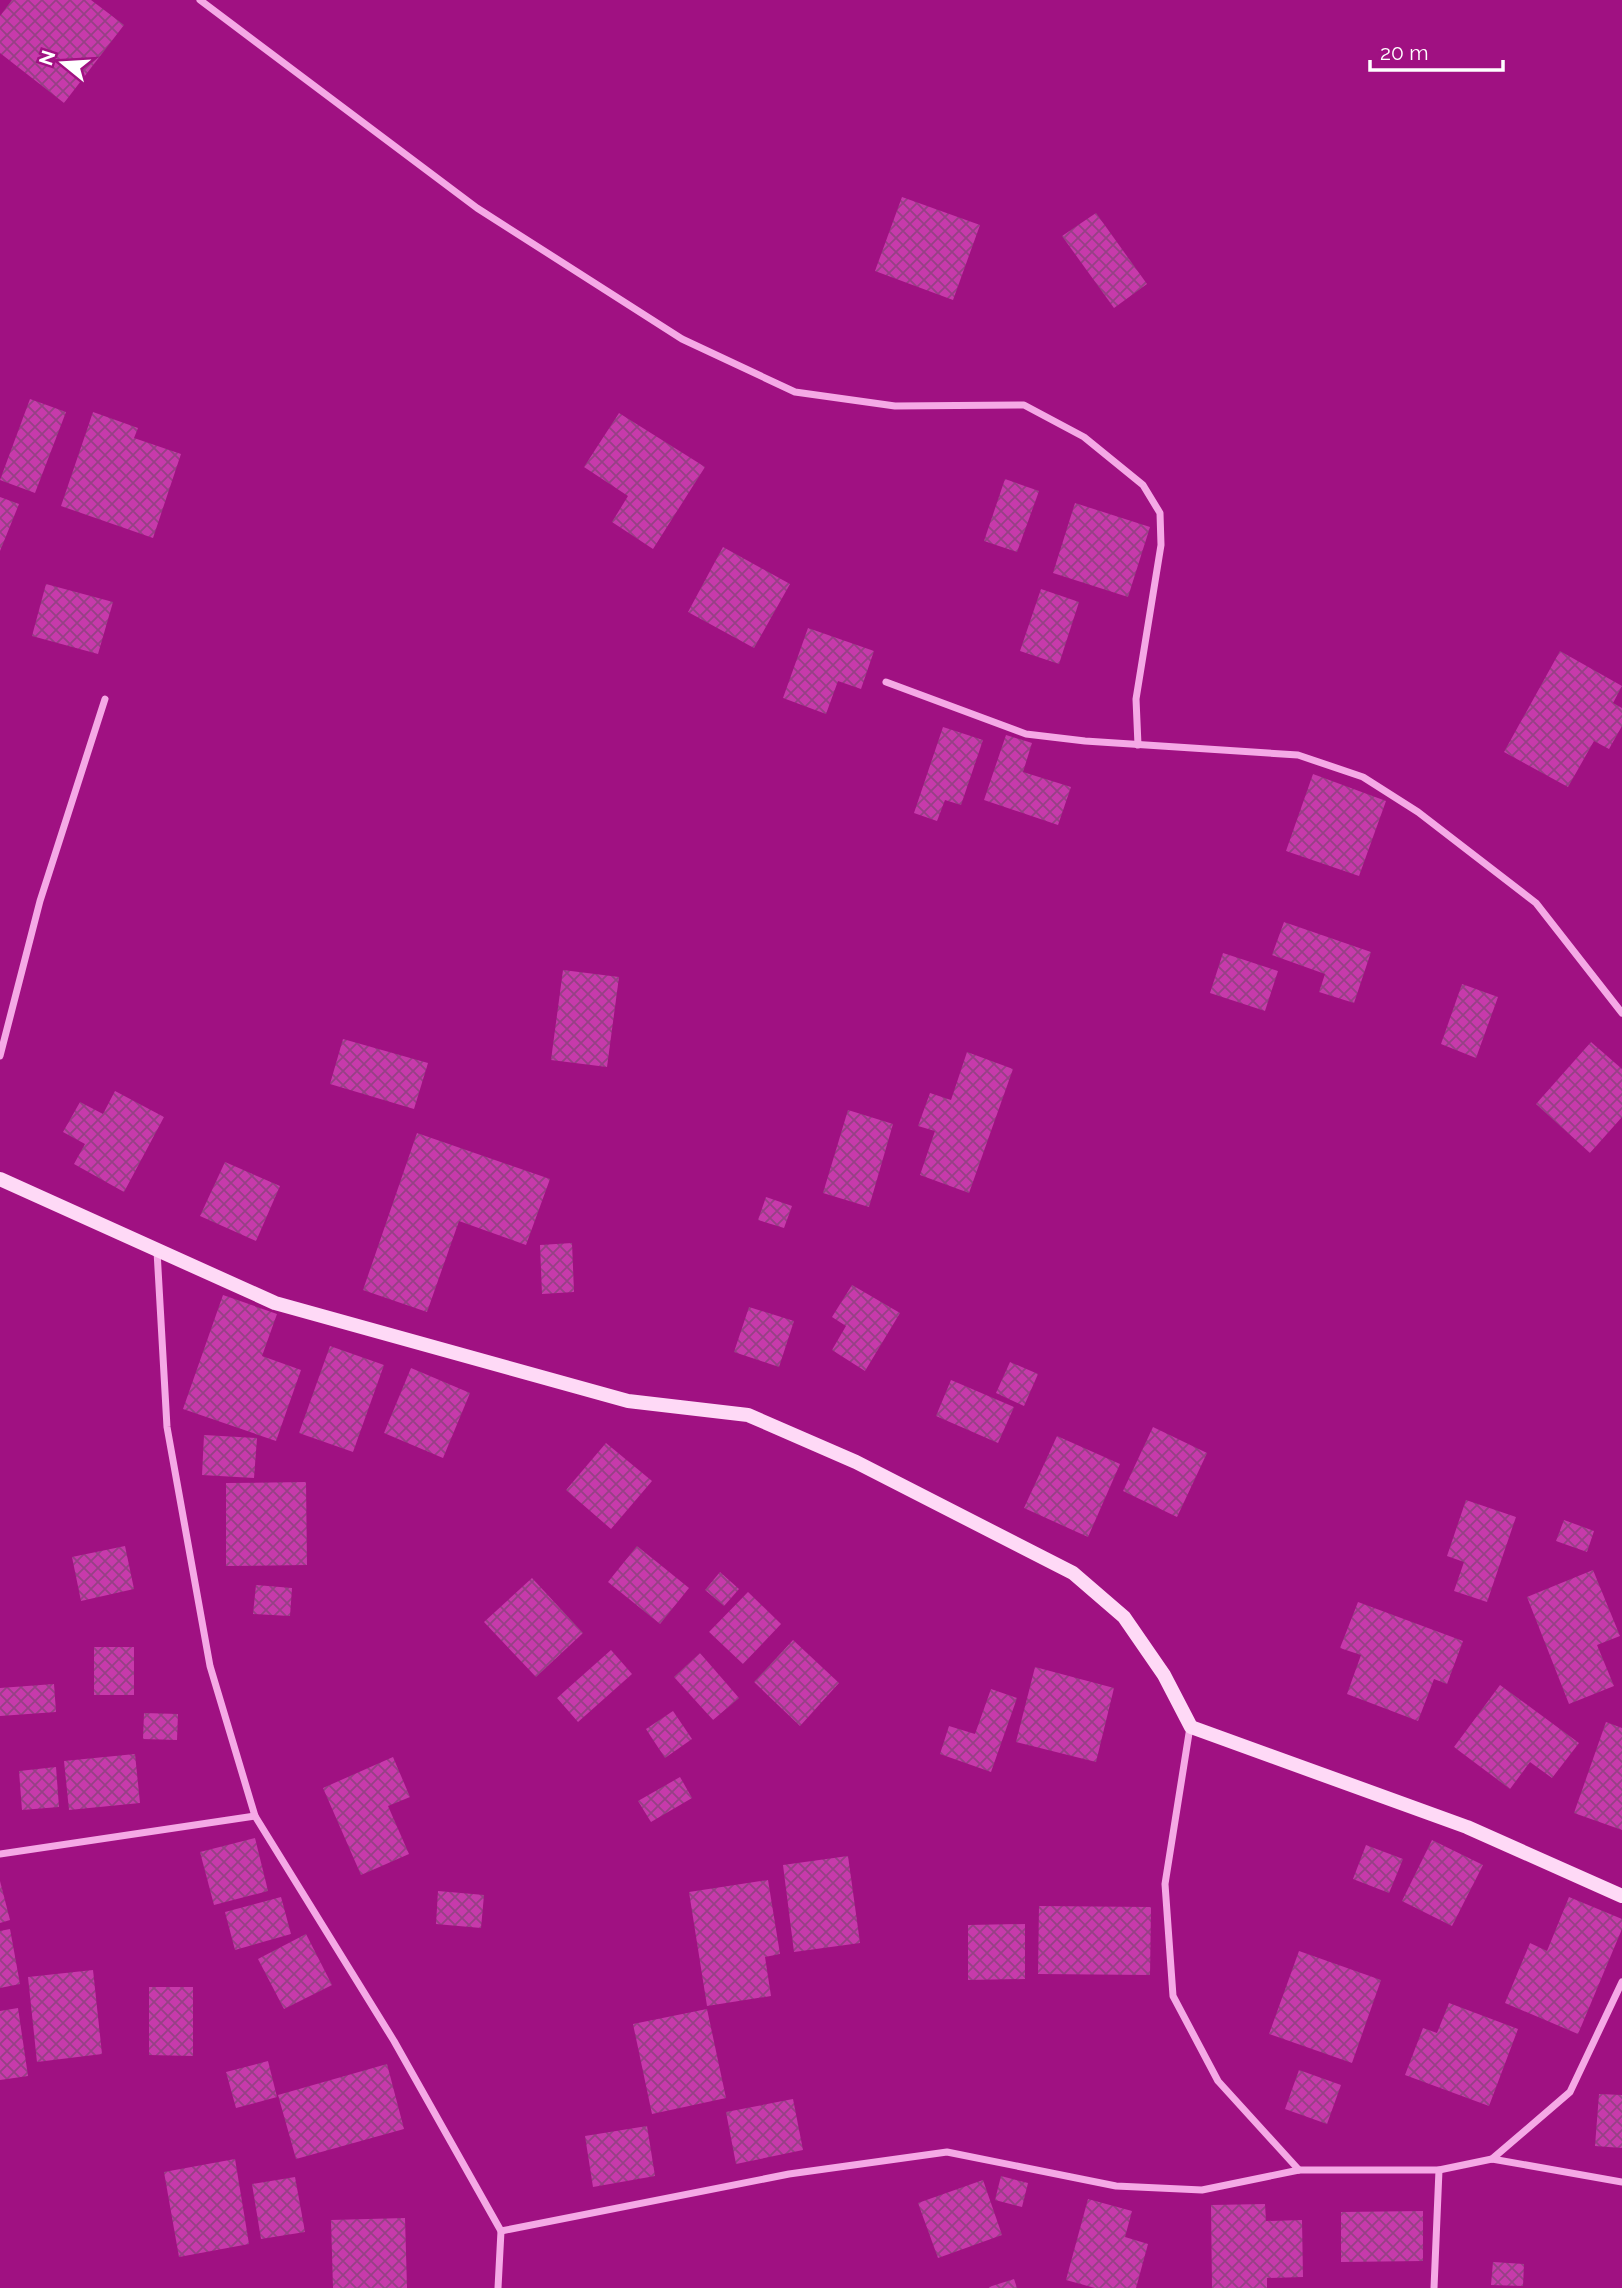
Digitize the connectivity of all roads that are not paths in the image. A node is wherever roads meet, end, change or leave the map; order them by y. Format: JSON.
{"nodes":[{"id":1,"x":200,"y":0,"type":"edge"},
{"id":2,"x":886,"y":682,"type":"dead end"},
{"id":3,"x":105,"y":699,"type":"dead end"},
{"id":4,"x":1138,"y":745,"type":"junction"},
{"id":5,"x":1622,"y":1013,"type":"edge"},
{"id":6,"x":0,"y":1056,"type":"edge"},
{"id":7,"x":0,"y":1179,"type":"edge"},
{"id":8,"x":157,"y":1248,"type":"junction"},
{"id":9,"x":1191,"y":1727,"type":"junction"},
{"id":10,"x":256,"y":1816,"type":"junction"},
{"id":11,"x":0,"y":1854,"type":"edge"},
{"id":12,"x":1622,"y":1896,"type":"edge"},
{"id":13,"x":1622,"y":1982,"type":"edge"},
{"id":14,"x":1492,"y":2159,"type":"junction"},
{"id":15,"x":1299,"y":2170,"type":"junction"},
{"id":16,"x":1439,"y":2170,"type":"junction"},
{"id":17,"x":1622,"y":2182,"type":"edge"},
{"id":18,"x":501,"y":2231,"type":"junction"},
{"id":19,"x":498,"y":2288,"type":"edge"},
{"id":20,"x":1434,"y":2288,"type":"edge"}],
"edges":[{"from":1,"to":4,"type":"street"},
{"from":2,"to":4,"type":"street"},
{"from":3,"to":6,"type":"street"},
{"from":4,"to":5,"type":"street"},
{"from":7,"to":8,"type":"street"},
{"from":8,"to":9,"type":"street"},
{"from":8,"to":10,"type":"street"},
{"from":9,"to":12,"type":"street"},
{"from":9,"to":15,"type":"street"},
{"from":10,"to":11,"type":"street"},
{"from":10,"to":18,"type":"street"},
{"from":13,"to":14,"type":"street"},
{"from":14,"to":16,"type":"street"},
{"from":14,"to":17,"type":"street"},
{"from":15,"to":16,"type":"street"},
{"from":15,"to":18,"type":"street"},
{"from":16,"to":20,"type":"street"},
{"from":18,"to":19,"type":"street"}]}
